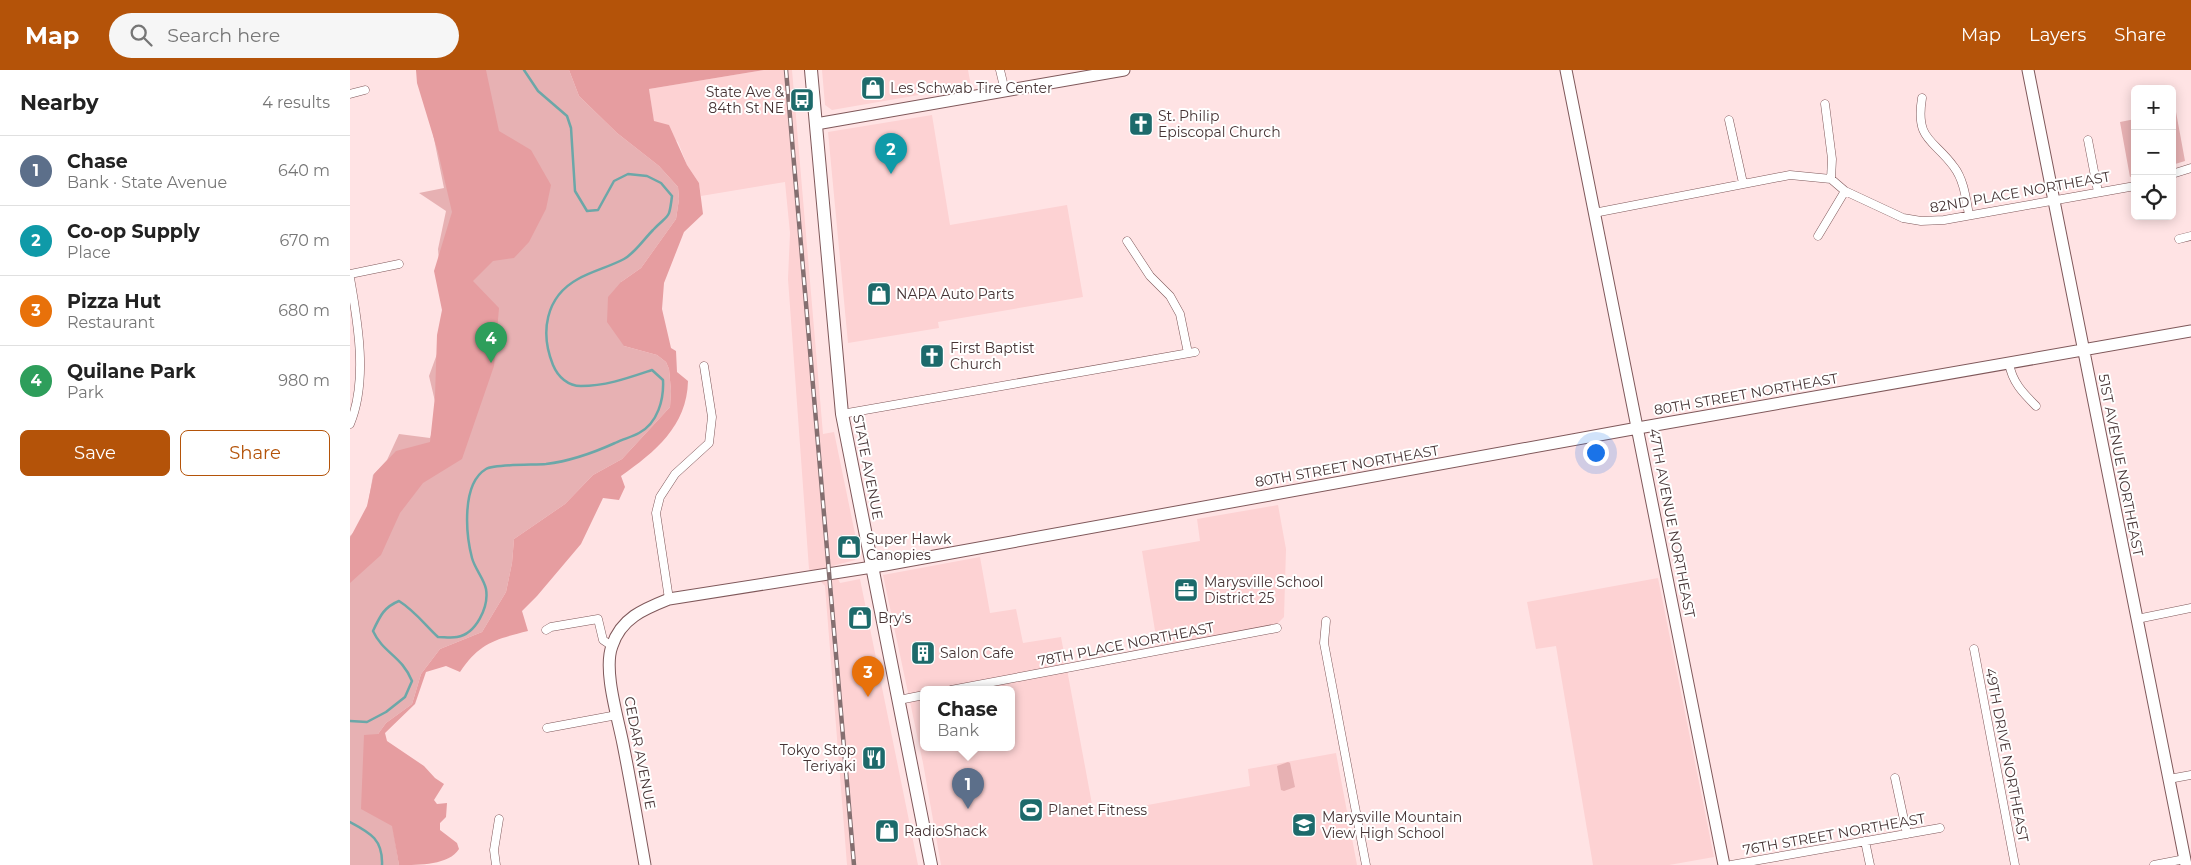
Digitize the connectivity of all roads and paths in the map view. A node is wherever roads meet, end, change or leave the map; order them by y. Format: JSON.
{"nodes":[{"id":1,"x":811,"y":70,"type":"edge"},
{"id":2,"x":1000,"y":70,"type":"edge"},
{"id":3,"x":1124,"y":70,"type":"edge"},
{"id":4,"x":1566,"y":70,"type":"edge"},
{"id":5,"x":2028,"y":70,"type":"edge"},
{"id":6,"x":1078,"y":74,"type":"edge"},
{"id":7,"x":365,"y":90,"type":"dead end"},
{"id":8,"x":1004,"y":91,"type":"junction"},
{"id":9,"x":350,"y":94,"type":"edge"},
{"id":10,"x":1922,"y":98,"type":"dead end"},
{"id":11,"x":1825,"y":104,"type":"dead end"},
{"id":12,"x":1729,"y":120,"type":"dead end"},
{"id":13,"x":816,"y":124,"type":"junction"},
{"id":14,"x":2088,"y":140,"type":"dead end"},
{"id":15,"x":2191,"y":168,"type":"edge"},
{"id":16,"x":2176,"y":173,"type":"edge"},
{"id":17,"x":1831,"y":179,"type":"junction"},
{"id":18,"x":1743,"y":183,"type":"junction"},
{"id":19,"x":2131,"y":187,"type":"edge"},
{"id":20,"x":1845,"y":191,"type":"junction"},
{"id":21,"x":2098,"y":192,"type":"junction"},
{"id":22,"x":2052,"y":200,"type":"junction"},
{"id":23,"x":1594,"y":213,"type":"junction"},
{"id":24,"x":1969,"y":215,"type":"junction"},
{"id":25,"x":1818,"y":236,"type":"dead end"},
{"id":26,"x":2191,"y":236,"type":"edge"},
{"id":27,"x":2179,"y":239,"type":"dead end"},
{"id":28,"x":1127,"y":241,"type":"dead end"},
{"id":29,"x":399,"y":264,"type":"dead end"},
{"id":30,"x":350,"y":274,"type":"edge"},
{"id":31,"x":350,"y":278,"type":"edge"},
{"id":32,"x":2191,"y":331,"type":"edge"},
{"id":33,"x":2083,"y":350,"type":"junction"},
{"id":34,"x":2009,"y":363,"type":"junction"},
{"id":35,"x":704,"y":366,"type":"dead end"},
{"id":36,"x":354,"y":390,"type":"edge"},
{"id":37,"x":2036,"y":406,"type":"dead end"},
{"id":38,"x":842,"y":414,"type":"junction"},
{"id":39,"x":350,"y":424,"type":"edge"},
{"id":40,"x":1638,"y":428,"type":"junction"},
{"id":41,"x":873,"y":567,"type":"junction"},
{"id":42,"x":669,"y":599,"type":"junction"},
{"id":43,"x":2191,"y":608,"type":"edge"},
{"id":44,"x":2137,"y":619,"type":"junction"},
{"id":45,"x":1326,"y":621,"type":"dead end"},
{"id":46,"x":1277,"y":628,"type":"dead end"},
{"id":47,"x":546,"y":630,"type":"dead end"},
{"id":48,"x":612,"y":646,"type":"junction"},
{"id":49,"x":1974,"y":649,"type":"dead end"},
{"id":50,"x":972,"y":686,"type":"edge"},
{"id":51,"x":920,"y":696,"type":"edge"},
{"id":52,"x":899,"y":700,"type":"junction"},
{"id":53,"x":617,"y":715,"type":"junction"},
{"id":54,"x":547,"y":728,"type":"dead end"},
{"id":55,"x":2191,"y":775,"type":"edge"},
{"id":56,"x":1895,"y":778,"type":"dead end"},
{"id":57,"x":2169,"y":779,"type":"junction"},
{"id":58,"x":499,"y":820,"type":"dead end"},
{"id":59,"x":1940,"y":828,"type":"dead end"},
{"id":60,"x":1907,"y":834,"type":"junction"},
{"id":61,"x":1865,"y":841,"type":"junction"},
{"id":62,"x":2186,"y":862,"type":"edge"},
{"id":63,"x":496,"y":865,"type":"edge"},
{"id":64,"x":645,"y":865,"type":"edge"},
{"id":65,"x":932,"y":865,"type":"edge"},
{"id":66,"x":1366,"y":865,"type":"edge"},
{"id":67,"x":1724,"y":865,"type":"edge"},
{"id":68,"x":1732,"y":865,"type":"edge"},
{"id":69,"x":1870,"y":865,"type":"edge"},
{"id":70,"x":2015,"y":865,"type":"edge"},
{"id":71,"x":2154,"y":865,"type":"edge"}],
"edges":[{"from":1,"to":13,"type":"main road","name":"STATE AVENUE"},
{"from":2,"to":8,"type":"street"},
{"from":3,"to":6,"type":"street"},
{"from":4,"to":23,"type":"street","name":"47TH AVENUE NORTHEAST"},
{"from":5,"to":22,"type":"street","name":"51ST AVENUE NORTHEAST"},
{"from":6,"to":8,"type":"street"},
{"from":7,"to":9,"type":"street"},
{"from":8,"to":13,"type":"street"},
{"from":10,"to":24,"type":"street"},
{"from":11,"to":17,"type":"street"},
{"from":12,"to":18,"type":"street"},
{"from":13,"to":38,"type":"main road","name":"STATE AVENUE"},
{"from":14,"to":21,"type":"street"},
{"from":15,"to":16,"type":"street"},
{"from":17,"to":18,"type":"street"},
{"from":17,"to":20,"type":"street","name":"82ND PLACE NORTHEAST"},
{"from":18,"to":23,"type":"street"},
{"from":19,"to":21,"type":"street","name":"82ND PLACE NORTHEAST"},
{"from":20,"to":24,"type":"street","name":"82ND PLACE NORTHEAST"},
{"from":20,"to":25,"type":"street"},
{"from":21,"to":22,"type":"street","name":"82ND PLACE NORTHEAST"},
{"from":22,"to":24,"type":"street","name":"82ND PLACE NORTHEAST"},
{"from":22,"to":33,"type":"street","name":"51ST AVENUE NORTHEAST"},
{"from":23,"to":40,"type":"street","name":"47TH AVENUE NORTHEAST"},
{"from":26,"to":27,"type":"street"},
{"from":28,"to":38,"type":"street"},
{"from":29,"to":30,"type":"street"},
{"from":31,"to":36,"type":"street"},
{"from":32,"to":33,"type":"street","name":"80TH STREET NORTHEAST"},
{"from":33,"to":34,"type":"street","name":"80TH STREET NORTHEAST"},
{"from":33,"to":44,"type":"street","name":"51ST AVENUE NORTHEAST"},
{"from":34,"to":37,"type":"street"},
{"from":34,"to":40,"type":"street","name":"80TH STREET NORTHEAST"},
{"from":35,"to":42,"type":"street"},
{"from":36,"to":39,"type":"street"},
{"from":38,"to":41,"type":"main road","name":"STATE AVENUE"},
{"from":40,"to":41,"type":"street","name":"80TH STREET NORTHEAST"},
{"from":40,"to":67,"type":"street","name":"47TH AVENUE NORTHEAST"},
{"from":41,"to":42,"type":"street","name":"80TH STREET NORTHEAST"},
{"from":41,"to":52,"type":"main road","name":"STATE AVENUE"},
{"from":42,"to":48,"type":"street","name":"80TH STREET NORTHEAST"},
{"from":43,"to":44,"type":"street"},
{"from":44,"to":57,"type":"street","name":"51ST AVENUE NORTHEAST"},
{"from":45,"to":66,"type":"street"},
{"from":46,"to":50,"type":"street","name":"78TH PLACE NORTHEAST"},
{"from":47,"to":48,"type":"street"},
{"from":48,"to":53,"type":"street","name":"CEDAR AVENUE"},
{"from":49,"to":70,"type":"street","name":"49TH DRIVE NORTHEAST"},
{"from":51,"to":52,"type":"street"},
{"from":52,"to":65,"type":"main road","name":"STATE AVENUE"},
{"from":53,"to":54,"type":"street"},
{"from":53,"to":64,"type":"street","name":"CEDAR AVENUE"},
{"from":55,"to":57,"type":"street"},
{"from":56,"to":60,"type":"street"},
{"from":57,"to":62,"type":"street","name":"51ST AVENUE NORTHEAST"},
{"from":58,"to":63,"type":"street"},
{"from":59,"to":60,"type":"street","name":"76TH STREET NORTHEAST"},
{"from":60,"to":61,"type":"street","name":"76TH STREET NORTHEAST"},
{"from":61,"to":68,"type":"street","name":"76TH STREET NORTHEAST"},
{"from":61,"to":69,"type":"street"},
{"from":62,"to":71,"type":"street"}]}
